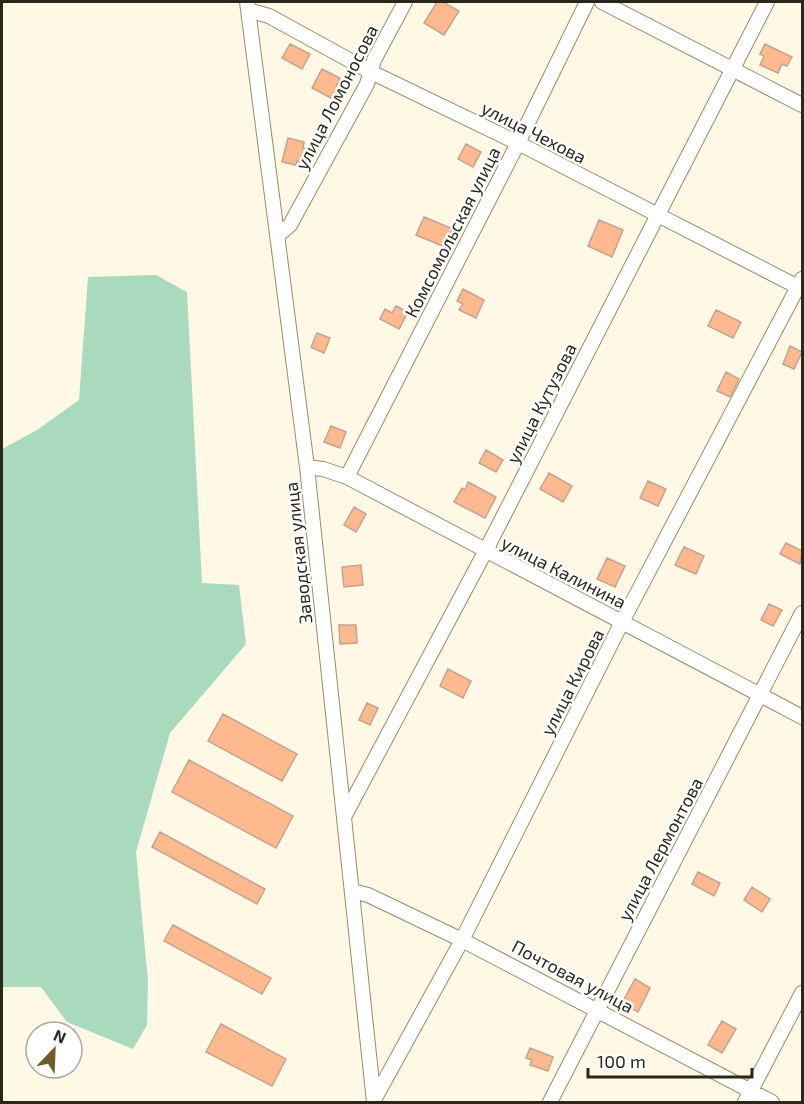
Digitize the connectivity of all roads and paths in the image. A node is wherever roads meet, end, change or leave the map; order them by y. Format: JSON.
{"nodes":[{"id":1,"x":405,"y":2,"type":"edge"},
{"id":2,"x":587,"y":2,"type":"edge"},
{"id":3,"x":602,"y":2,"type":"edge"},
{"id":4,"x":767,"y":2,"type":"edge"},
{"id":5,"x":247,"y":6,"type":"edge"},
{"id":6,"x":732,"y":69,"type":"junction"},
{"id":7,"x":371,"y":72,"type":"junction"},
{"id":8,"x":802,"y":105,"type":"edge"},
{"id":9,"x":518,"y":143,"type":"junction"},
{"id":10,"x":657,"y":216,"type":"junction"},
{"id":11,"x":277,"y":236,"type":"junction"},
{"id":12,"x":801,"y":285,"type":"edge"},
{"id":13,"x":307,"y":467,"type":"junction"},
{"id":14,"x":347,"y":477,"type":"junction"},
{"id":15,"x":485,"y":552,"type":"junction"},
{"id":16,"x":802,"y":613,"type":"edge"},
{"id":17,"x":622,"y":622,"type":"junction"},
{"id":18,"x":760,"y":696,"type":"junction"},
{"id":19,"x":802,"y":717,"type":"edge"},
{"id":20,"x":344,"y":818,"type":"junction"},
{"id":21,"x":352,"y":891,"type":"junction"},
{"id":22,"x":462,"y":940,"type":"junction"},
{"id":23,"x":802,"y":993,"type":"edge"},
{"id":24,"x":597,"y":1009,"type":"junction"},
{"id":25,"x":748,"y":1097,"type":"edge"},
{"id":26,"x":374,"y":1101,"type":"edge"},
{"id":27,"x":550,"y":1102,"type":"edge"},
{"id":28,"x":772,"y":1102,"type":"edge"}],
"edges":[{"from":1,"to":7,"type":"street","name":"улица Ломоносова"},
{"from":2,"to":9,"type":"street","name":"Комсомольская улица"},
{"from":3,"to":6,"type":"street"},
{"from":4,"to":6,"type":"street","name":"улица Кутузова"},
{"from":5,"to":7,"type":"street","name":"улица Чехова"},
{"from":5,"to":11,"type":"street","name":"Заводская улица"},
{"from":6,"to":8,"type":"street"},
{"from":6,"to":10,"type":"street","name":"улица Кутузова"},
{"from":7,"to":9,"type":"street","name":"улица Чехова"},
{"from":7,"to":11,"type":"street","name":"улица Ломоносова"},
{"from":9,"to":10,"type":"street","name":"улица Чехова"},
{"from":9,"to":14,"type":"street","name":"Комсомольская улица"},
{"from":10,"to":12,"type":"street","name":"улица Чехова"},
{"from":10,"to":15,"type":"street","name":"улица Кутузова"},
{"from":11,"to":13,"type":"street","name":"Заводская улица"},
{"from":12,"to":17,"type":"street","name":"улица Кирова"},
{"from":13,"to":14,"type":"street","name":"улица Калинина"},
{"from":13,"to":20,"type":"street","name":"Заводская улица"},
{"from":14,"to":15,"type":"street","name":"улица Калинина"},
{"from":15,"to":17,"type":"street","name":"улица Калинина"},
{"from":15,"to":20,"type":"street","name":"улица Кутузова"},
{"from":16,"to":18,"type":"street","name":"улица Лермонтова"},
{"from":17,"to":18,"type":"street","name":"улица Калинина"},
{"from":17,"to":22,"type":"street","name":"улица Кирова"},
{"from":18,"to":19,"type":"street","name":"улица Калинина"},
{"from":18,"to":24,"type":"street","name":"улица Лермонтова"},
{"from":20,"to":21,"type":"street","name":"Заводская улица"},
{"from":21,"to":22,"type":"street","name":"Почтовая улица"},
{"from":21,"to":26,"type":"street","name":"Заводская улица"},
{"from":22,"to":24,"type":"street","name":"Почтовая улица"},
{"from":22,"to":26,"type":"street","name":"улица Кирова"},
{"from":23,"to":25,"type":"street"},
{"from":24,"to":25,"type":"street","name":"Почтовая улица"},
{"from":24,"to":27,"type":"street","name":"улица Лермонтова"},
{"from":25,"to":28,"type":"street","name":"Почтовая улица"}]}
